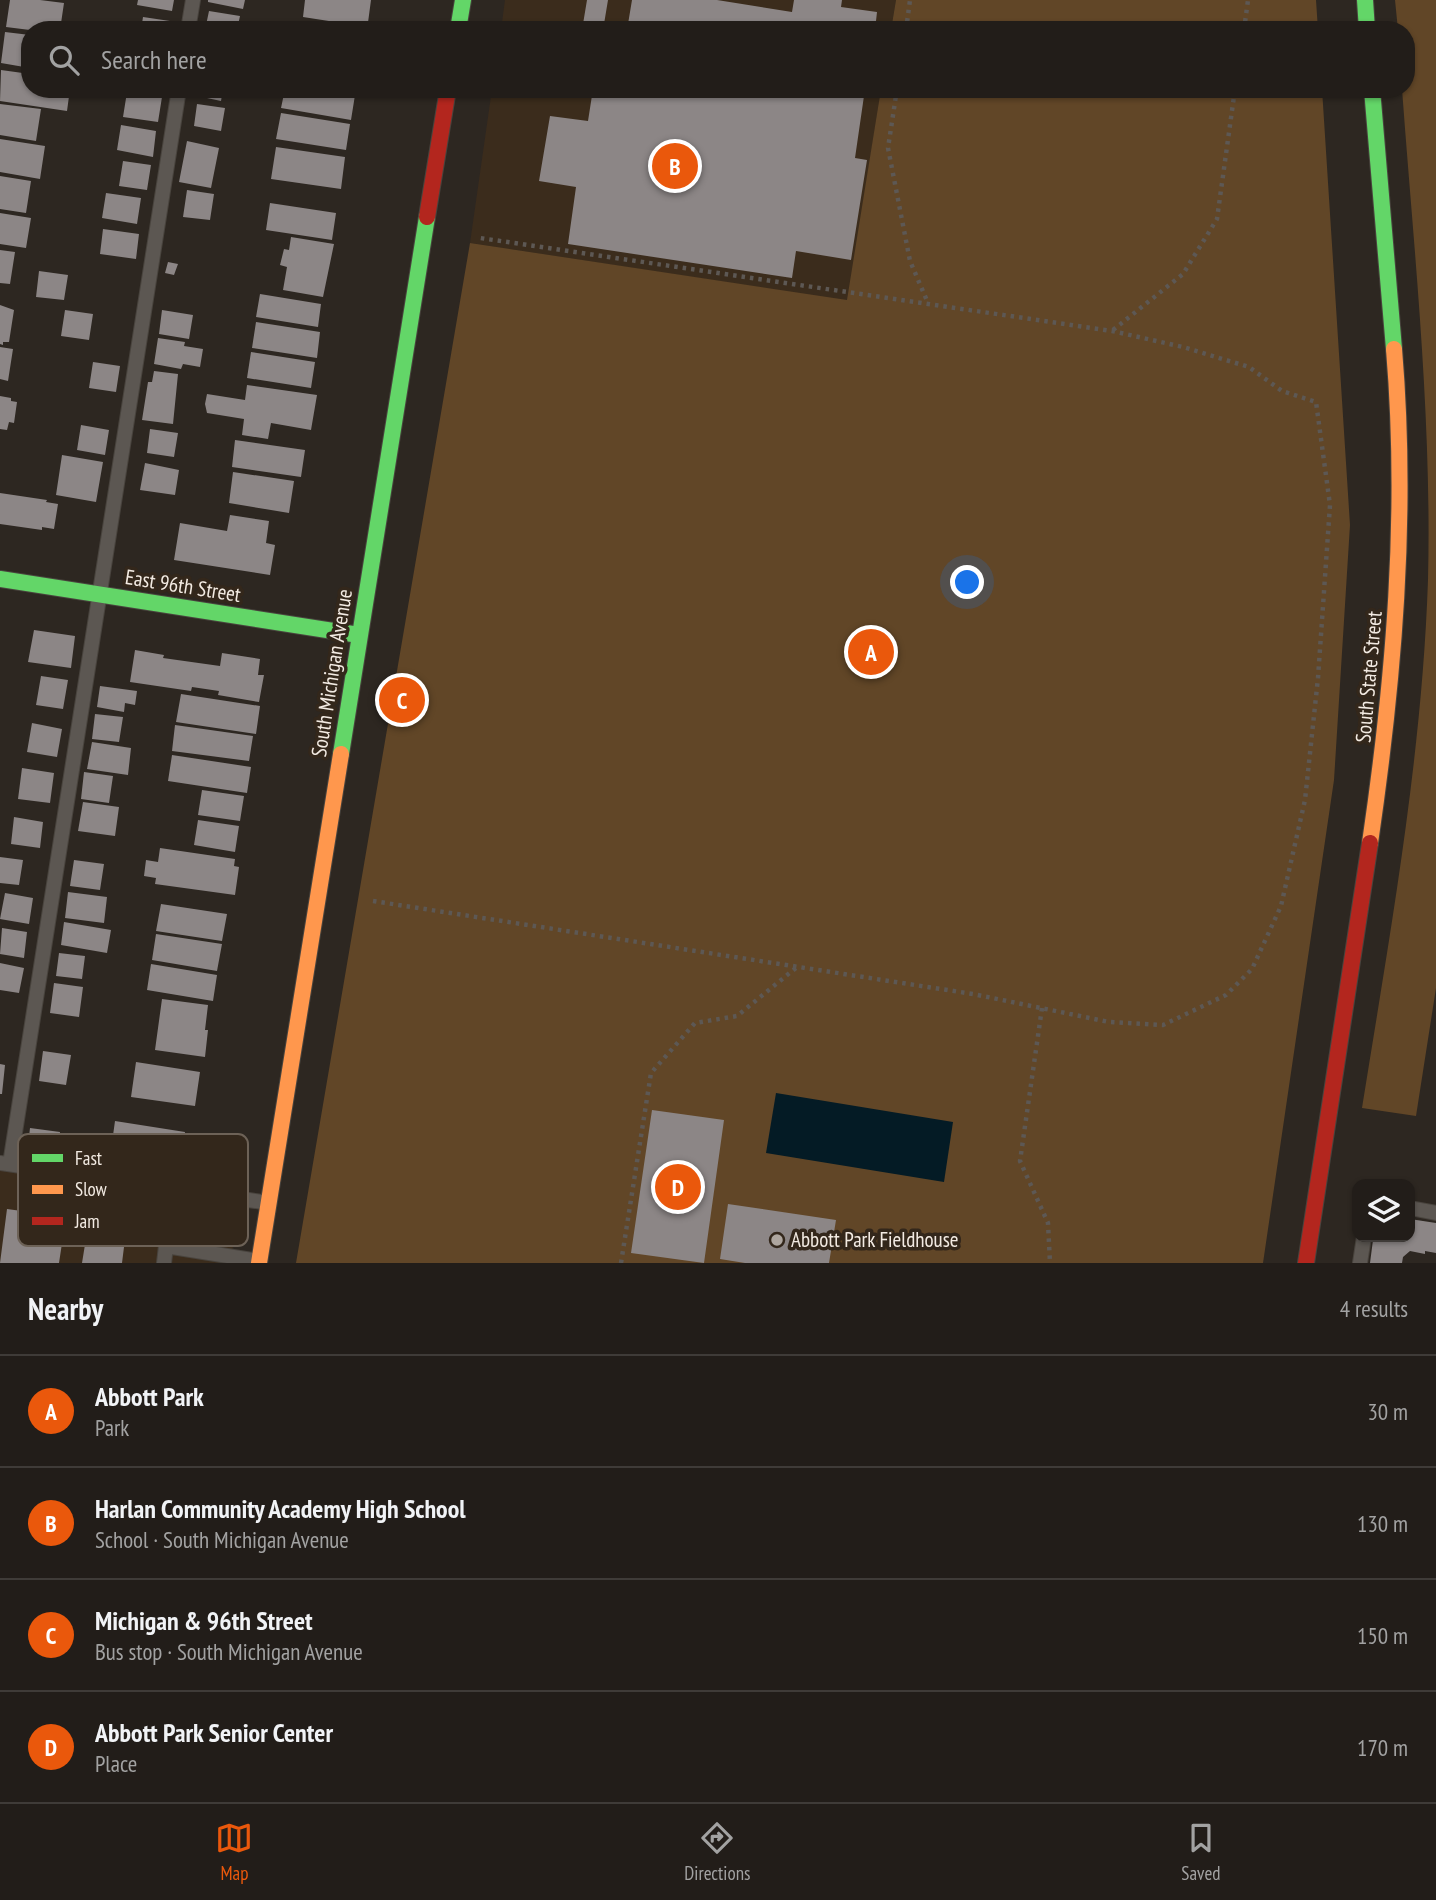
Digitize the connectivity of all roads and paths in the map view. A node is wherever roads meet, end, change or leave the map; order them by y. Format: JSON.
{"nodes":[{"id":1,"x":192,"y":0,"type":"edge"},
{"id":2,"x":463,"y":0,"type":"edge"},
{"id":3,"x":910,"y":0,"type":"edge"},
{"id":4,"x":1248,"y":0,"type":"edge"},
{"id":5,"x":1365,"y":0,"type":"edge"},
{"id":6,"x":189,"y":21,"type":"edge"},
{"id":7,"x":460,"y":21,"type":"edge"},
{"id":8,"x":907,"y":21,"type":"edge"},
{"id":9,"x":1245,"y":21,"type":"edge"},
{"id":10,"x":1366,"y":21,"type":"edge"},
{"id":11,"x":177,"y":98,"type":"edge"},
{"id":12,"x":447,"y":98,"type":"edge"},
{"id":13,"x":896,"y":98,"type":"edge"},
{"id":14,"x":1235,"y":98,"type":"edge"},
{"id":15,"x":1373,"y":98,"type":"edge"},
{"id":16,"x":480,"y":238,"type":"dead end"},
{"id":17,"x":928,"y":304,"type":"junction"},
{"id":18,"x":1112,"y":331,"type":"junction"},
{"id":19,"x":0,"y":579,"type":"edge"},
{"id":20,"x":99,"y":594,"type":"junction"},
{"id":21,"x":359,"y":635,"type":"junction"},
{"id":22,"x":373,"y":901,"type":"dead end"},
{"id":23,"x":797,"y":967,"type":"junction"},
{"id":24,"x":1042,"y":1008,"type":"junction"},
{"id":25,"x":5,"y":1163,"type":"edge"},
{"id":26,"x":248,"y":1200,"type":"edge"},
{"id":27,"x":269,"y":1203,"type":"junction"},
{"id":28,"x":1415,"y":1209,"type":"edge"},
{"id":29,"x":1436,"y":1213,"type":"edge"},
{"id":30,"x":1363,"y":1242,"type":"edge"},
{"id":31,"x":171,"y":1246,"type":"edge"},
{"id":32,"x":259,"y":1262,"type":"edge"},
{"id":33,"x":621,"y":1263,"type":"edge"},
{"id":34,"x":1050,"y":1263,"type":"edge"},
{"id":35,"x":1306,"y":1263,"type":"edge"},
{"id":36,"x":1360,"y":1263,"type":"edge"}],
"edges":[{"from":1,"to":6,"type":"lane"},
{"from":2,"to":7,"type":"street"},
{"from":3,"to":8,"type":"path"},
{"from":4,"to":9,"type":"path"},
{"from":5,"to":10,"type":"street"},
{"from":11,"to":20,"type":"lane"},
{"from":12,"to":21,"type":"street","name":"South Michigan Avenue"},
{"from":13,"to":17,"type":"path"},
{"from":14,"to":18,"type":"path"},
{"from":15,"to":35,"type":"street","name":"South State Street"},
{"from":16,"to":17,"type":"path"},
{"from":17,"to":18,"type":"path"},
{"from":18,"to":24,"type":"path"},
{"from":19,"to":20,"type":"street","name":"East 96th Street"},
{"from":20,"to":21,"type":"street","name":"East 96th Street"},
{"from":20,"to":25,"type":"lane"},
{"from":21,"to":27,"type":"street","name":"South Michigan Avenue"},
{"from":22,"to":23,"type":"path"},
{"from":23,"to":24,"type":"path"},
{"from":23,"to":33,"type":"path"},
{"from":24,"to":34,"type":"path"},
{"from":26,"to":27,"type":"lane"},
{"from":27,"to":32,"type":"street","name":"South Michigan Avenue"},
{"from":28,"to":29,"type":"lane"},
{"from":30,"to":36,"type":"lane"},
{"from":31,"to":32,"type":"lane"}]}
